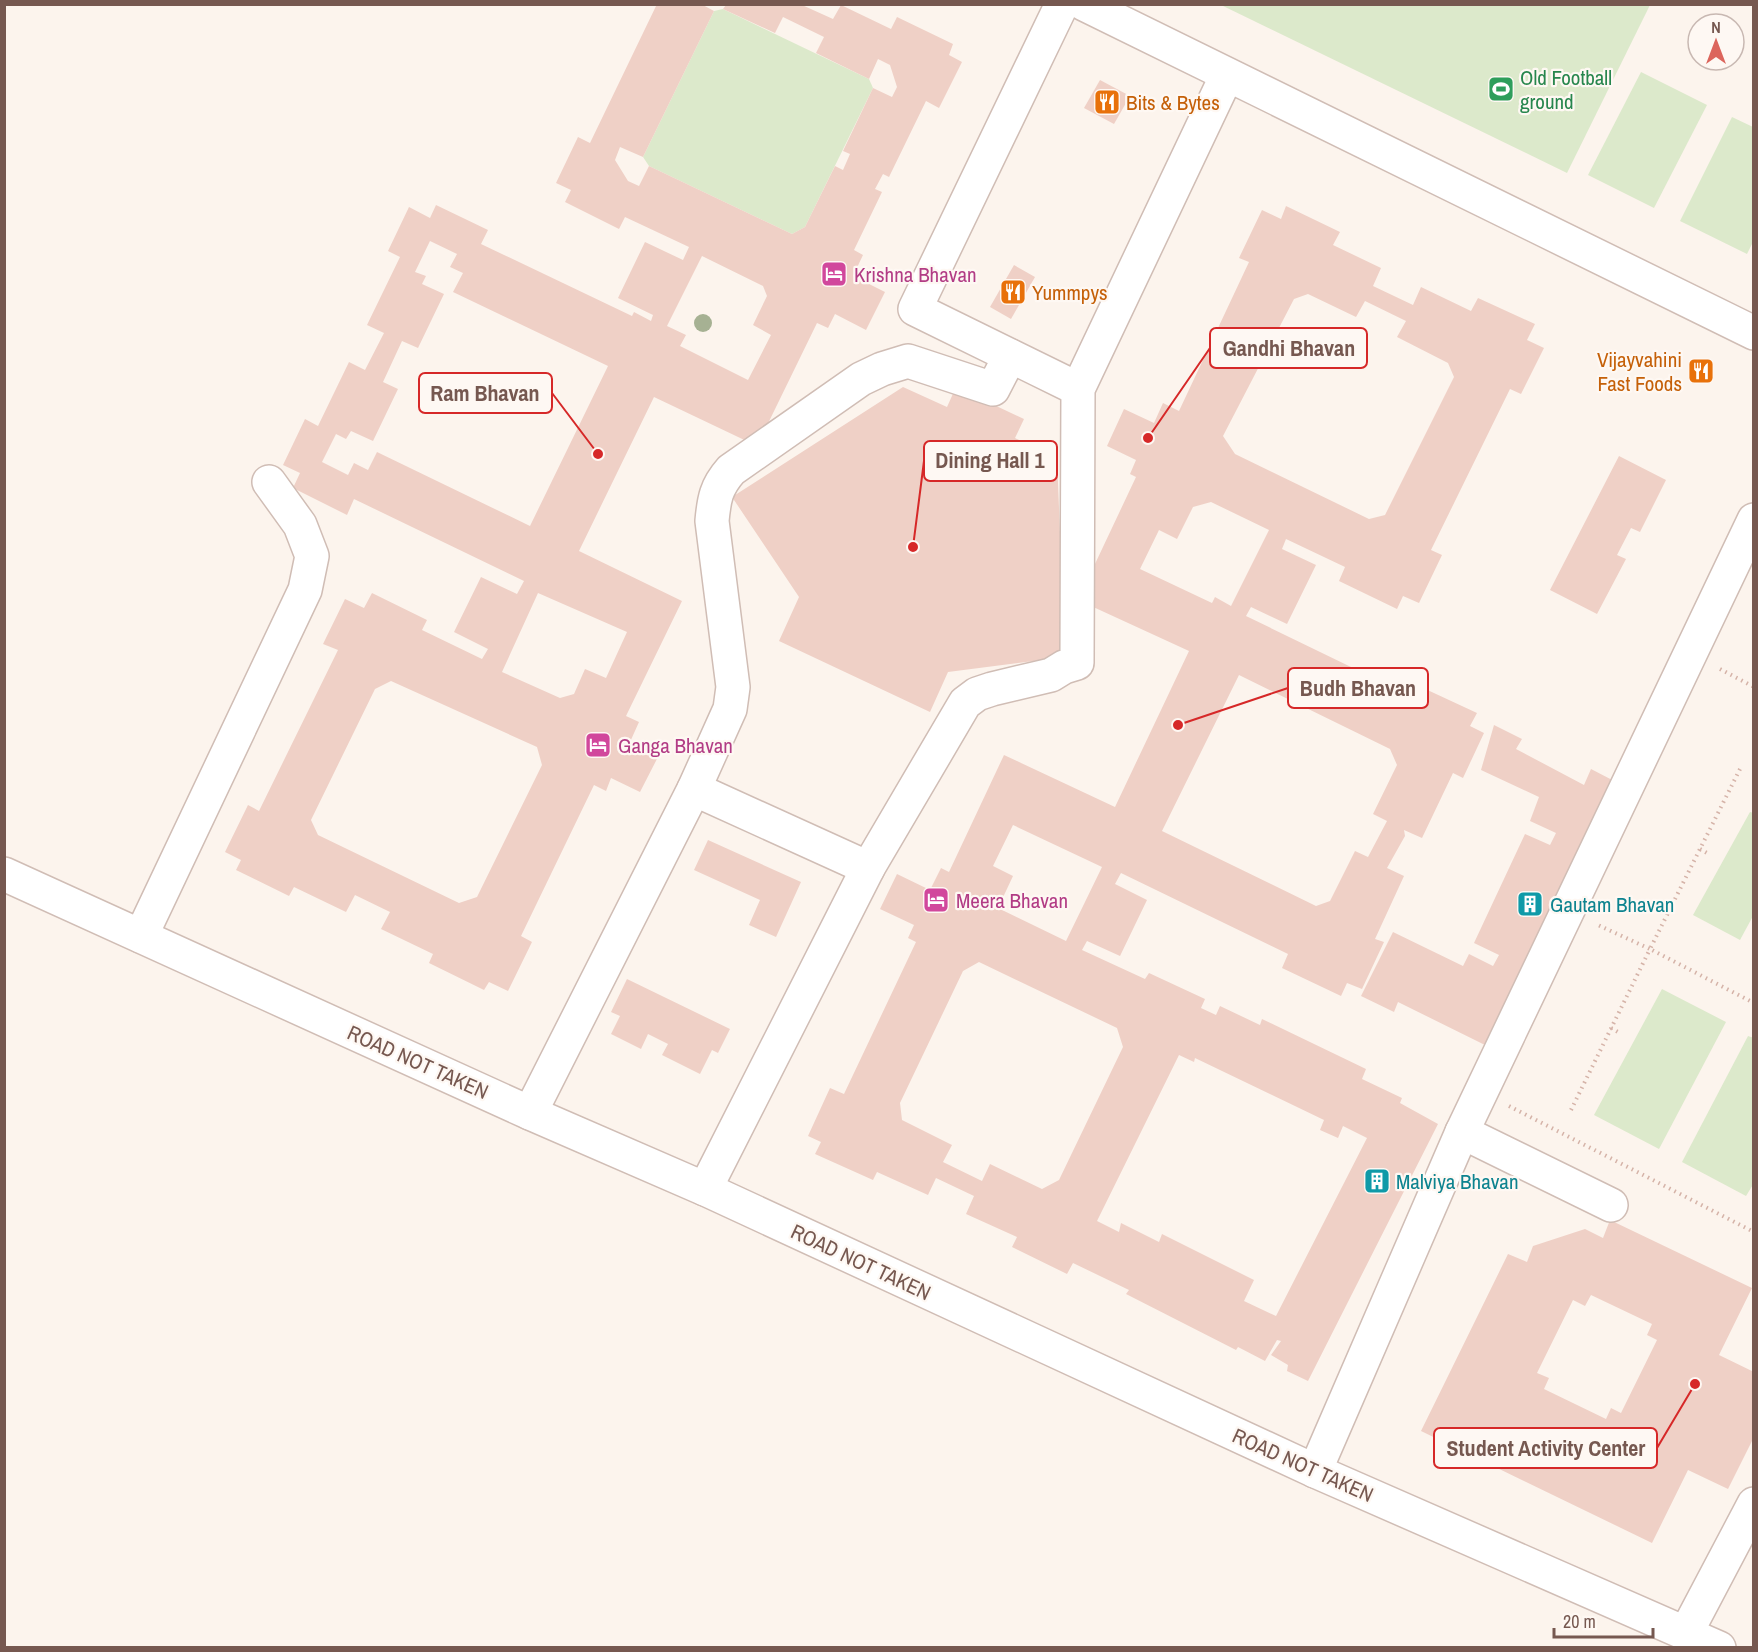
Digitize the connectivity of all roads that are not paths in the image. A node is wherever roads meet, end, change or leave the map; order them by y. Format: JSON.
{"nodes":[{"id":1,"x":1062,"y":4,"type":"edge"},
{"id":2,"x":1084,"y":4,"type":"edge"},
{"id":3,"x":1227,"y":75,"type":"junction"},
{"id":4,"x":1754,"y":333,"type":"edge"},
{"id":5,"x":1010,"y":356,"type":"junction"},
{"id":6,"x":1078,"y":389,"type":"junction"},
{"id":7,"x":269,"y":482,"type":"dead end"},
{"id":8,"x":1754,"y":520,"type":"edge"},
{"id":9,"x":694,"y":789,"type":"junction"},
{"id":10,"x":868,"y":868,"type":"junction"},
{"id":11,"x":4,"y":874,"type":"edge"},
{"id":12,"x":141,"y":936,"type":"junction"},
{"id":13,"x":530,"y":1113,"type":"junction"},
{"id":14,"x":1462,"y":1132,"type":"junction"},
{"id":15,"x":705,"y":1189,"type":"junction"},
{"id":16,"x":1611,"y":1205,"type":"dead end"},
{"id":17,"x":1315,"y":1471,"type":"junction"},
{"id":18,"x":1754,"y":1504,"type":"edge"},
{"id":19,"x":1686,"y":1633,"type":"junction"},
{"id":20,"x":1719,"y":1647,"type":"edge"}],
"edges":[{"from":1,"to":5,"type":"lane"},
{"from":2,"to":3,"type":"lane"},
{"from":3,"to":4,"type":"lane"},
{"from":3,"to":6,"type":"lane"},
{"from":5,"to":6,"type":"lane"},
{"from":5,"to":9,"type":"lane"},
{"from":6,"to":10,"type":"lane"},
{"from":7,"to":12,"type":"lane"},
{"from":8,"to":14,"type":"lane"},
{"from":9,"to":10,"type":"lane"},
{"from":9,"to":13,"type":"lane"},
{"from":10,"to":15,"type":"lane"},
{"from":11,"to":12,"type":"lane","name":"ROAD NOT TAKEN"},
{"from":12,"to":13,"type":"lane","name":"ROAD NOT TAKEN"},
{"from":13,"to":15,"type":"lane","name":"ROAD NOT TAKEN"},
{"from":14,"to":16,"type":"lane"},
{"from":14,"to":17,"type":"lane"},
{"from":15,"to":17,"type":"lane","name":"ROAD NOT TAKEN"},
{"from":17,"to":19,"type":"lane","name":"ROAD NOT TAKEN"},
{"from":18,"to":19,"type":"lane"},
{"from":19,"to":20,"type":"lane","name":"ROAD NOT TAKEN"}]}
